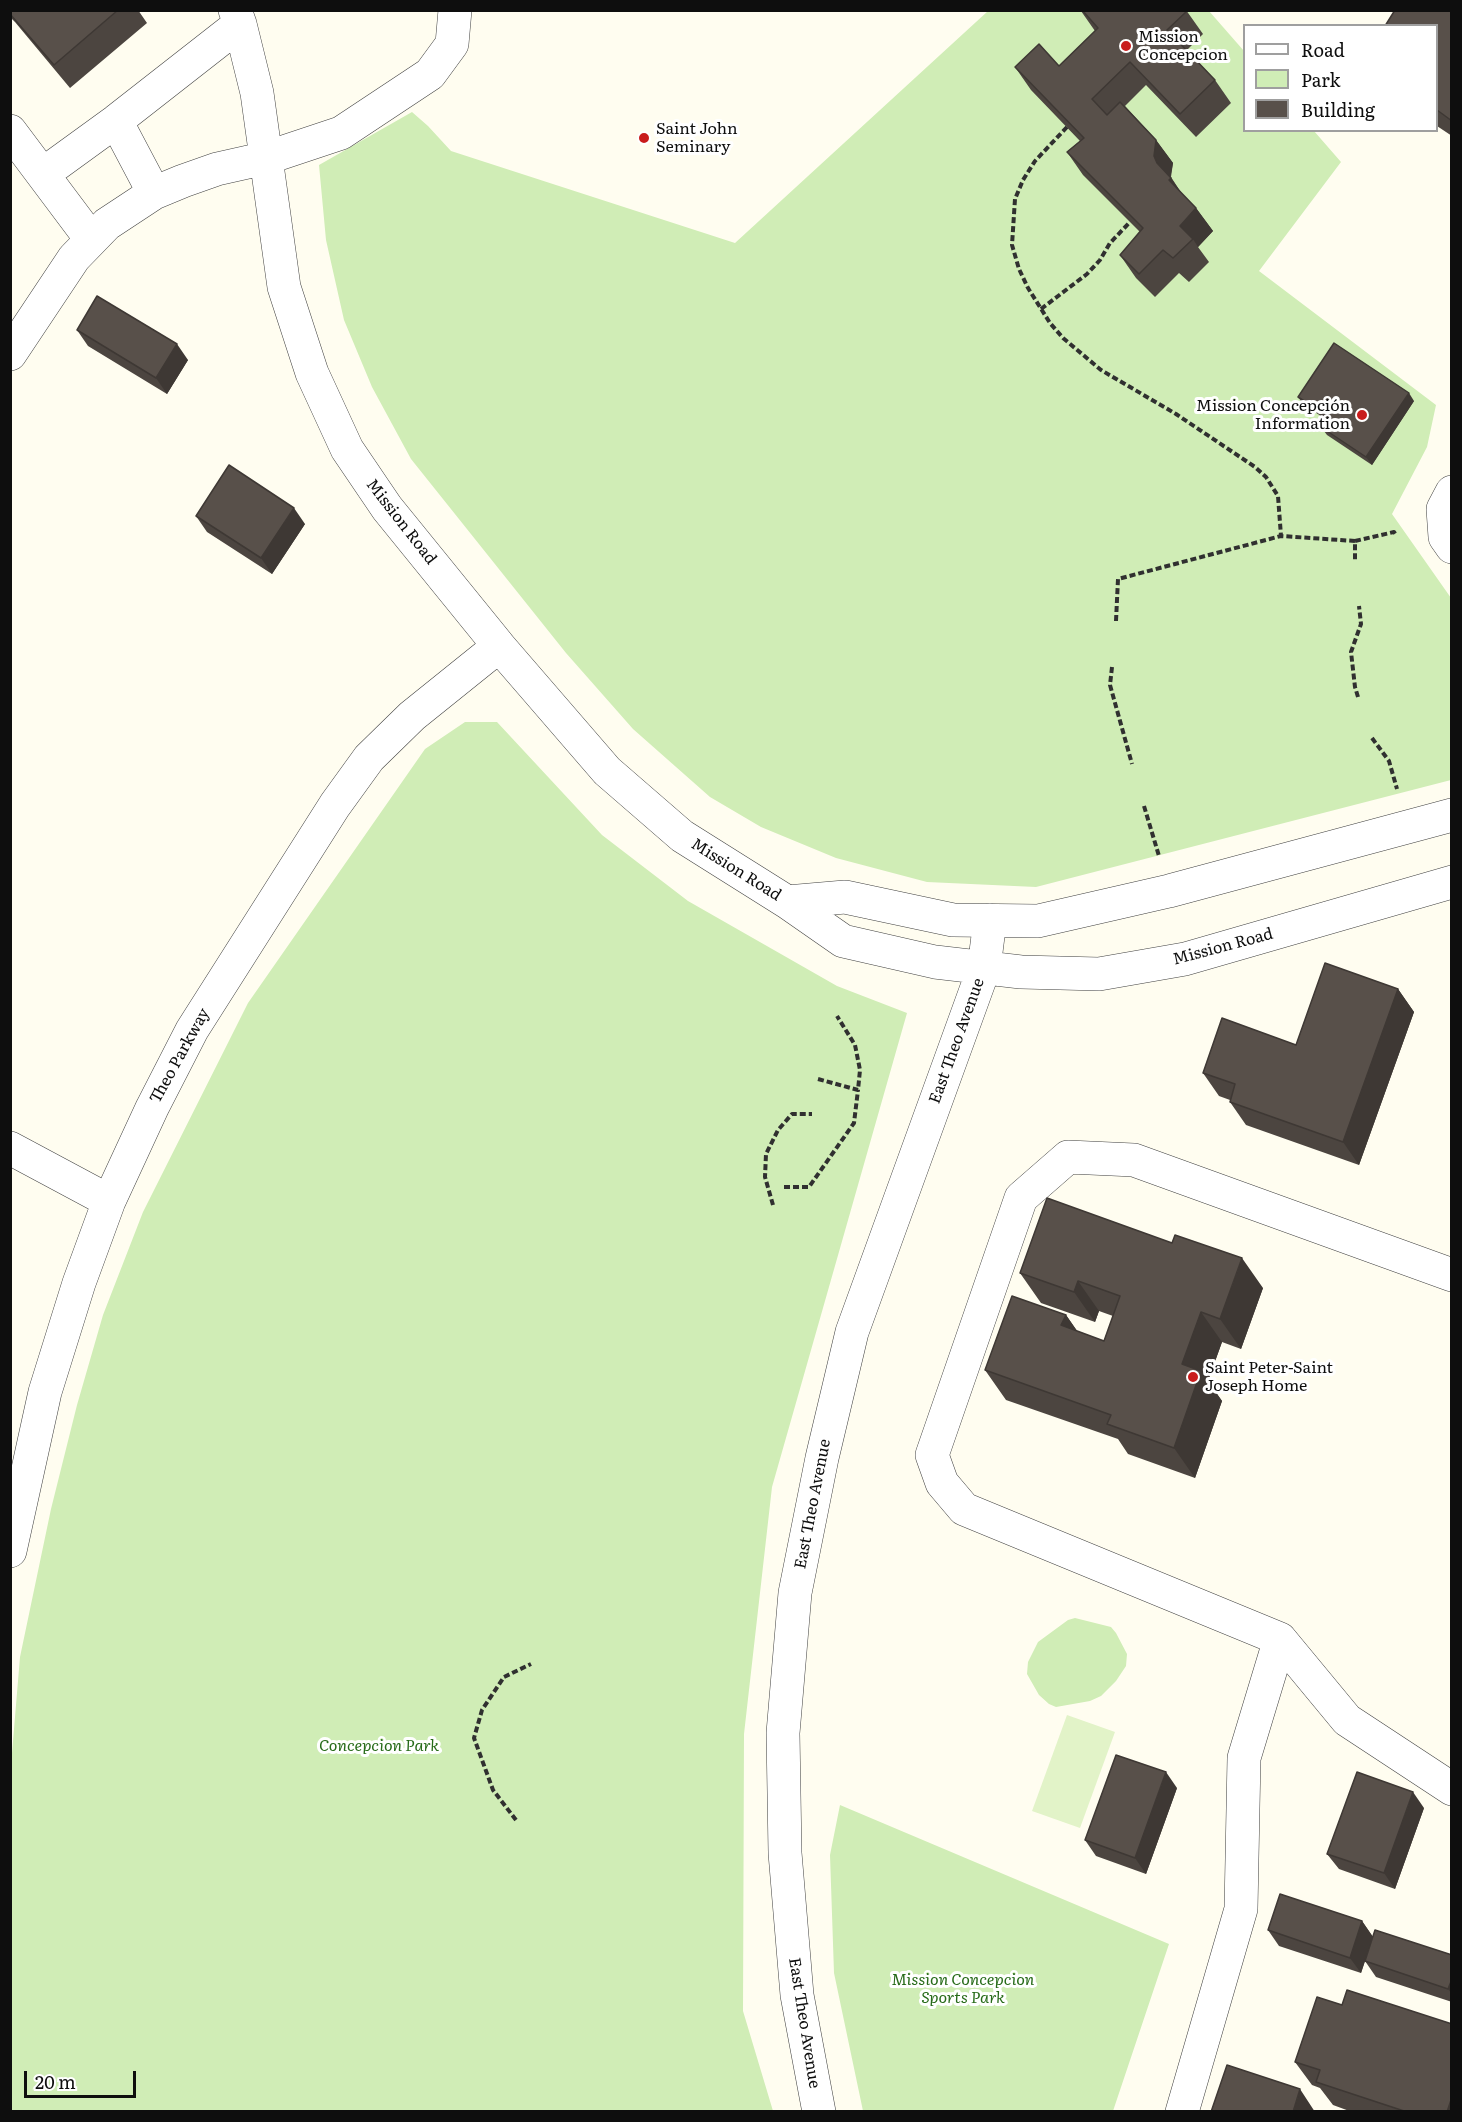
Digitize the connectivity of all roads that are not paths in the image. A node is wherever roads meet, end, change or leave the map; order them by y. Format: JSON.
{"nodes":[{"id":1,"x":455,"y":10,"type":"edge"},
{"id":2,"x":238,"y":17,"type":"edge"},
{"id":3,"x":116,"y":121,"type":"junction"},
{"id":4,"x":10,"y":131,"type":"edge"},
{"id":5,"x":266,"y":158,"type":"junction"},
{"id":6,"x":43,"y":174,"type":"junction"},
{"id":7,"x":154,"y":193,"type":"junction"},
{"id":8,"x":91,"y":239,"type":"junction"},
{"id":9,"x":10,"y":354,"type":"edge"},
{"id":10,"x":1452,"y":492,"type":"edge"},
{"id":11,"x":1452,"y":547,"type":"edge"},
{"id":12,"x":499,"y":646,"type":"junction"},
{"id":13,"x":1452,"y":815,"type":"edge"},
{"id":14,"x":1452,"y":882,"type":"edge"},
{"id":15,"x":787,"y":902,"type":"junction"},
{"id":16,"x":990,"y":920,"type":"junction"},
{"id":17,"x":984,"y":968,"type":"junction"},
{"id":18,"x":10,"y":1148,"type":"edge"},
{"id":19,"x":109,"y":1201,"type":"junction"},
{"id":20,"x":1452,"y":1275,"type":"edge"},
{"id":21,"x":10,"y":1551,"type":"edge"},
{"id":22,"x":1280,"y":1639,"type":"junction"},
{"id":23,"x":1452,"y":1788,"type":"edge"},
{"id":24,"x":819,"y":2112,"type":"edge"},
{"id":25,"x":1182,"y":2112,"type":"edge"}],
"edges":[{"from":1,"to":5,"type":"street"},
{"from":2,"to":3,"type":"street"},
{"from":2,"to":5,"type":"street","name":"Mission Road"},
{"from":3,"to":6,"type":"street"},
{"from":3,"to":7,"type":"street"},
{"from":4,"to":6,"type":"street"},
{"from":5,"to":7,"type":"street"},
{"from":5,"to":12,"type":"street","name":"Mission Road"},
{"from":6,"to":8,"type":"street"},
{"from":7,"to":8,"type":"street"},
{"from":8,"to":9,"type":"street"},
{"from":10,"to":11,"type":"street"},
{"from":12,"to":15,"type":"street","name":"Mission Road"},
{"from":12,"to":19,"type":"street","name":"Theo Parkway"},
{"from":13,"to":16,"type":"street","name":"Mission Road"},
{"from":14,"to":17,"type":"street","name":"Mission Road"},
{"from":15,"to":16,"type":"street","name":"Mission Road"},
{"from":15,"to":17,"type":"street","name":"Mission Road"},
{"from":16,"to":17,"type":"street","name":"East Theo Avenue"},
{"from":17,"to":24,"type":"street","name":"East Theo Avenue"},
{"from":18,"to":19,"type":"street"},
{"from":19,"to":21,"type":"street","name":"Theo Parkway"},
{"from":20,"to":22,"type":"street"},
{"from":22,"to":23,"type":"street"},
{"from":22,"to":25,"type":"street"}]}
